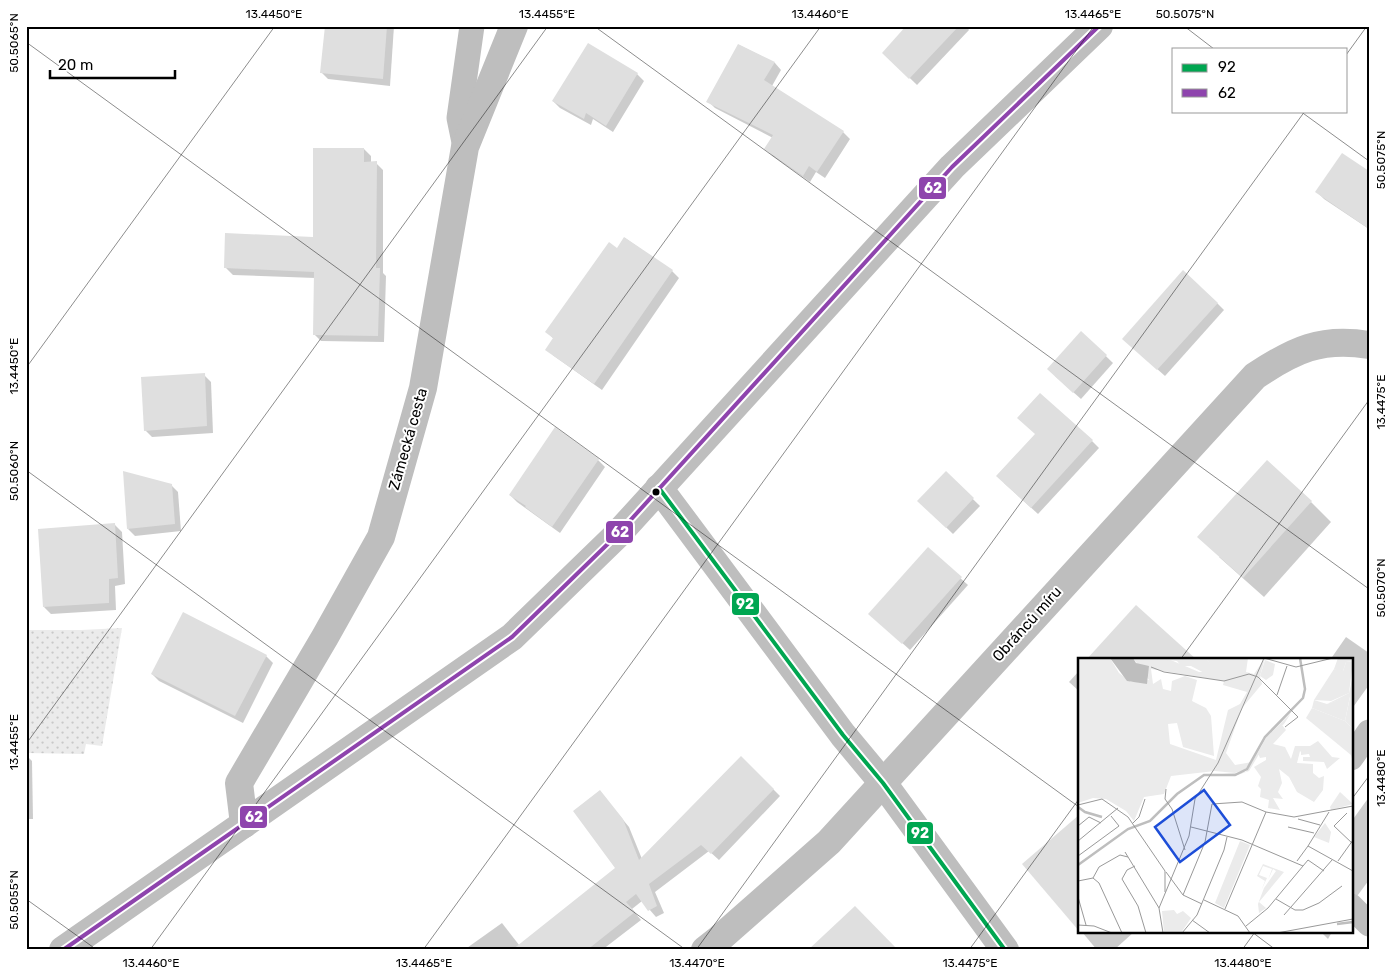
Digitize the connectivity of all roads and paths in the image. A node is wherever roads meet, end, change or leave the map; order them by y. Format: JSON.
{"nodes":[{"id":1,"x":472,"y":26,"type":"edge"},
{"id":2,"x":514,"y":26,"type":"edge"},
{"id":3,"x":1099,"y":26,"type":"edge"},
{"id":4,"x":465,"y":147,"type":"junction"},
{"id":5,"x":1369,"y":345,"type":"edge"},
{"id":6,"x":659,"y":488,"type":"junction"},
{"id":7,"x":1369,"y":732,"type":"edge"},
{"id":8,"x":1352,"y":757,"type":"edge"},
{"id":9,"x":883,"y":783,"type":"junction"},
{"id":10,"x":244,"y":824,"type":"junction"},
{"id":11,"x":1352,"y":907,"type":"edge"},
{"id":12,"x":1369,"y":924,"type":"edge"},
{"id":13,"x":63,"y":950,"type":"edge"},
{"id":14,"x":704,"y":950,"type":"edge"},
{"id":15,"x":1005,"y":950,"type":"edge"}],
"edges":[{"from":1,"to":4,"type":"lane"},
{"from":2,"to":4,"type":"street","name":"Zámecká cesta"},
{"from":3,"to":6,"type":"street"},
{"from":4,"to":10,"type":"street","name":"Zámecká cesta"},
{"from":5,"to":9,"type":"street","name":"Obránců míru"},
{"from":6,"to":9,"type":"street"},
{"from":6,"to":10,"type":"street"},
{"from":7,"to":8,"type":"lane"},
{"from":9,"to":14,"type":"street","name":"Obránců míru"},
{"from":9,"to":15,"type":"street"},
{"from":10,"to":13,"type":"street"},
{"from":11,"to":12,"type":"lane"}]}
